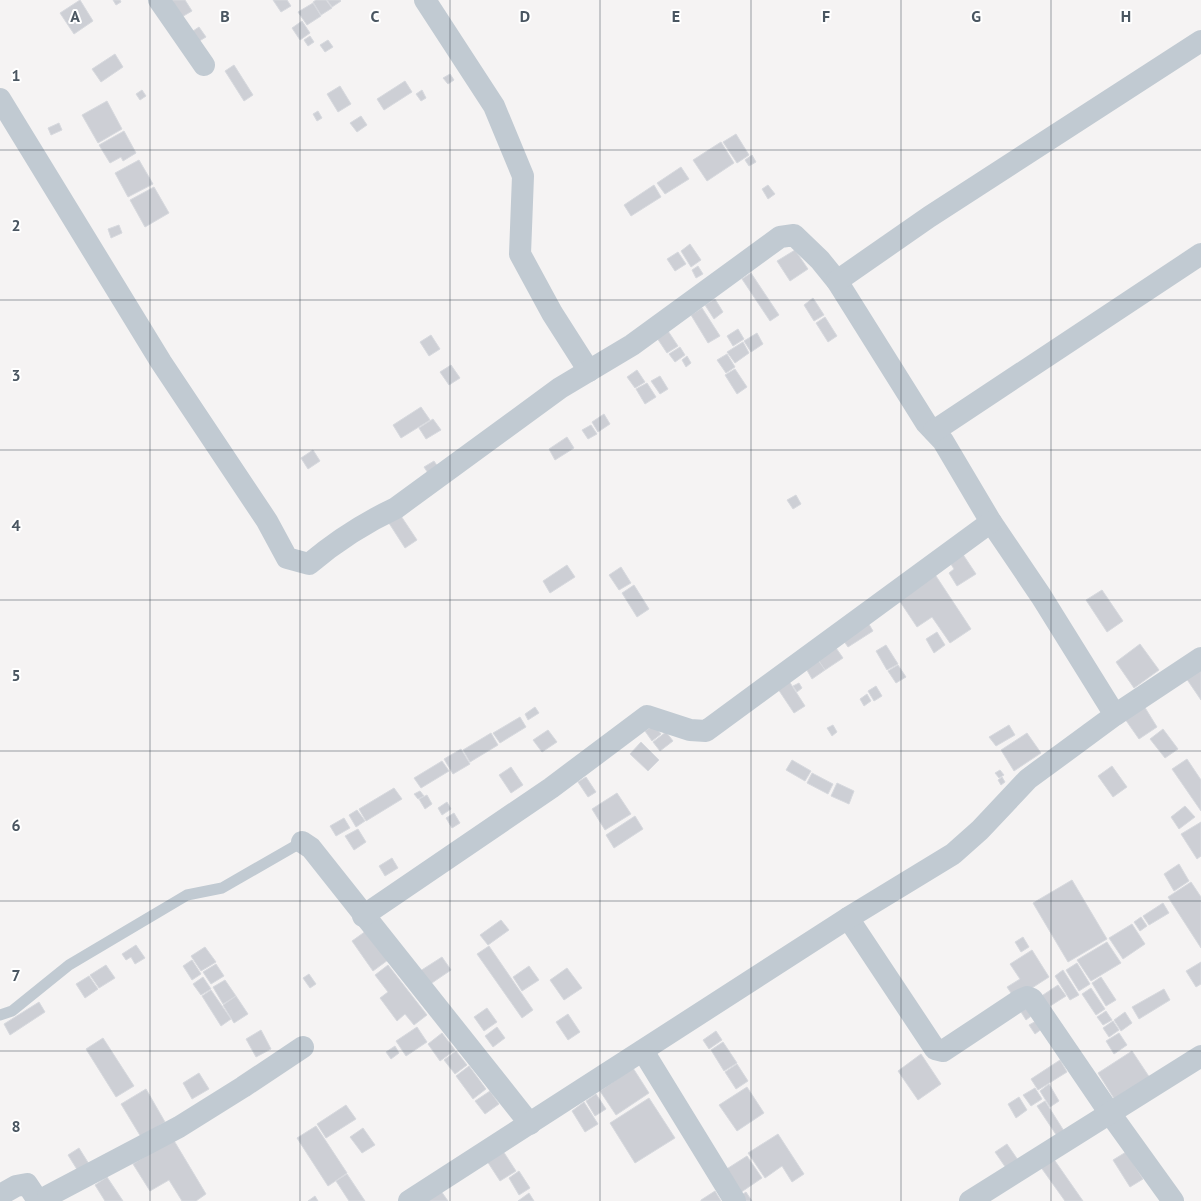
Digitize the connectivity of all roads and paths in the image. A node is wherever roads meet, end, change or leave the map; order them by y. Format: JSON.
{"nodes":[{"id":1,"x":159,"y":0,"type":"edge"},
{"id":2,"x":425,"y":0,"type":"edge"},
{"id":3,"x":1201,"y":41,"type":"edge"},
{"id":4,"x":204,"y":65,"type":"dead end"},
{"id":5,"x":0,"y":99,"type":"edge"},
{"id":6,"x":1201,"y":254,"type":"edge"},
{"id":7,"x":837,"y":281,"type":"junction"},
{"id":8,"x":589,"y":371,"type":"junction"},
{"id":9,"x":934,"y":431,"type":"junction"},
{"id":10,"x":991,"y":522,"type":"junction"},
{"id":11,"x":1201,"y":658,"type":"edge"},
{"id":12,"x":1115,"y":714,"type":"junction"},
{"id":13,"x":302,"y":842,"type":"joint"},
{"id":14,"x":363,"y":916,"type":"junction"},
{"id":15,"x":848,"y":918,"type":"junction"},
{"id":16,"x":0,"y":1015,"type":"edge"},
{"id":17,"x":302,"y":1047,"type":"dead end"},
{"id":18,"x":643,"y":1051,"type":"junction"},
{"id":19,"x":1201,"y":1056,"type":"edge"},
{"id":20,"x":1109,"y":1112,"type":"junction"},
{"id":21,"x":530,"y":1124,"type":"junction"},
{"id":22,"x":0,"y":1195,"type":"edge"},
{"id":23,"x":42,"y":1201,"type":"edge"},
{"id":24,"x":49,"y":1201,"type":"edge"},
{"id":25,"x":410,"y":1201,"type":"edge"},
{"id":26,"x":735,"y":1201,"type":"edge"},
{"id":27,"x":970,"y":1201,"type":"edge"},
{"id":28,"x":1174,"y":1201,"type":"edge"}],
"edges":[{"from":1,"to":4,"type":"street"},
{"from":2,"to":8,"type":"street"},
{"from":3,"to":7,"type":"street"},
{"from":5,"to":8,"type":"street"},
{"from":6,"to":9,"type":"street"},
{"from":7,"to":8,"type":"street"},
{"from":7,"to":9,"type":"street"},
{"from":9,"to":10,"type":"street"},
{"from":10,"to":12,"type":"street"},
{"from":10,"to":14,"type":"street"},
{"from":11,"to":12,"type":"street"},
{"from":12,"to":15,"type":"street"},
{"from":13,"to":14,"type":"street"},
{"from":13,"to":16,"type":"lane"},
{"from":14,"to":21,"type":"street"},
{"from":15,"to":18,"type":"street"},
{"from":15,"to":20,"type":"street"},
{"from":17,"to":24,"type":"street"},
{"from":18,"to":21,"type":"street"},
{"from":18,"to":26,"type":"street"},
{"from":19,"to":20,"type":"street"},
{"from":20,"to":27,"type":"street"},
{"from":20,"to":28,"type":"street"},
{"from":21,"to":25,"type":"street"},
{"from":22,"to":23,"type":"street"}]}
